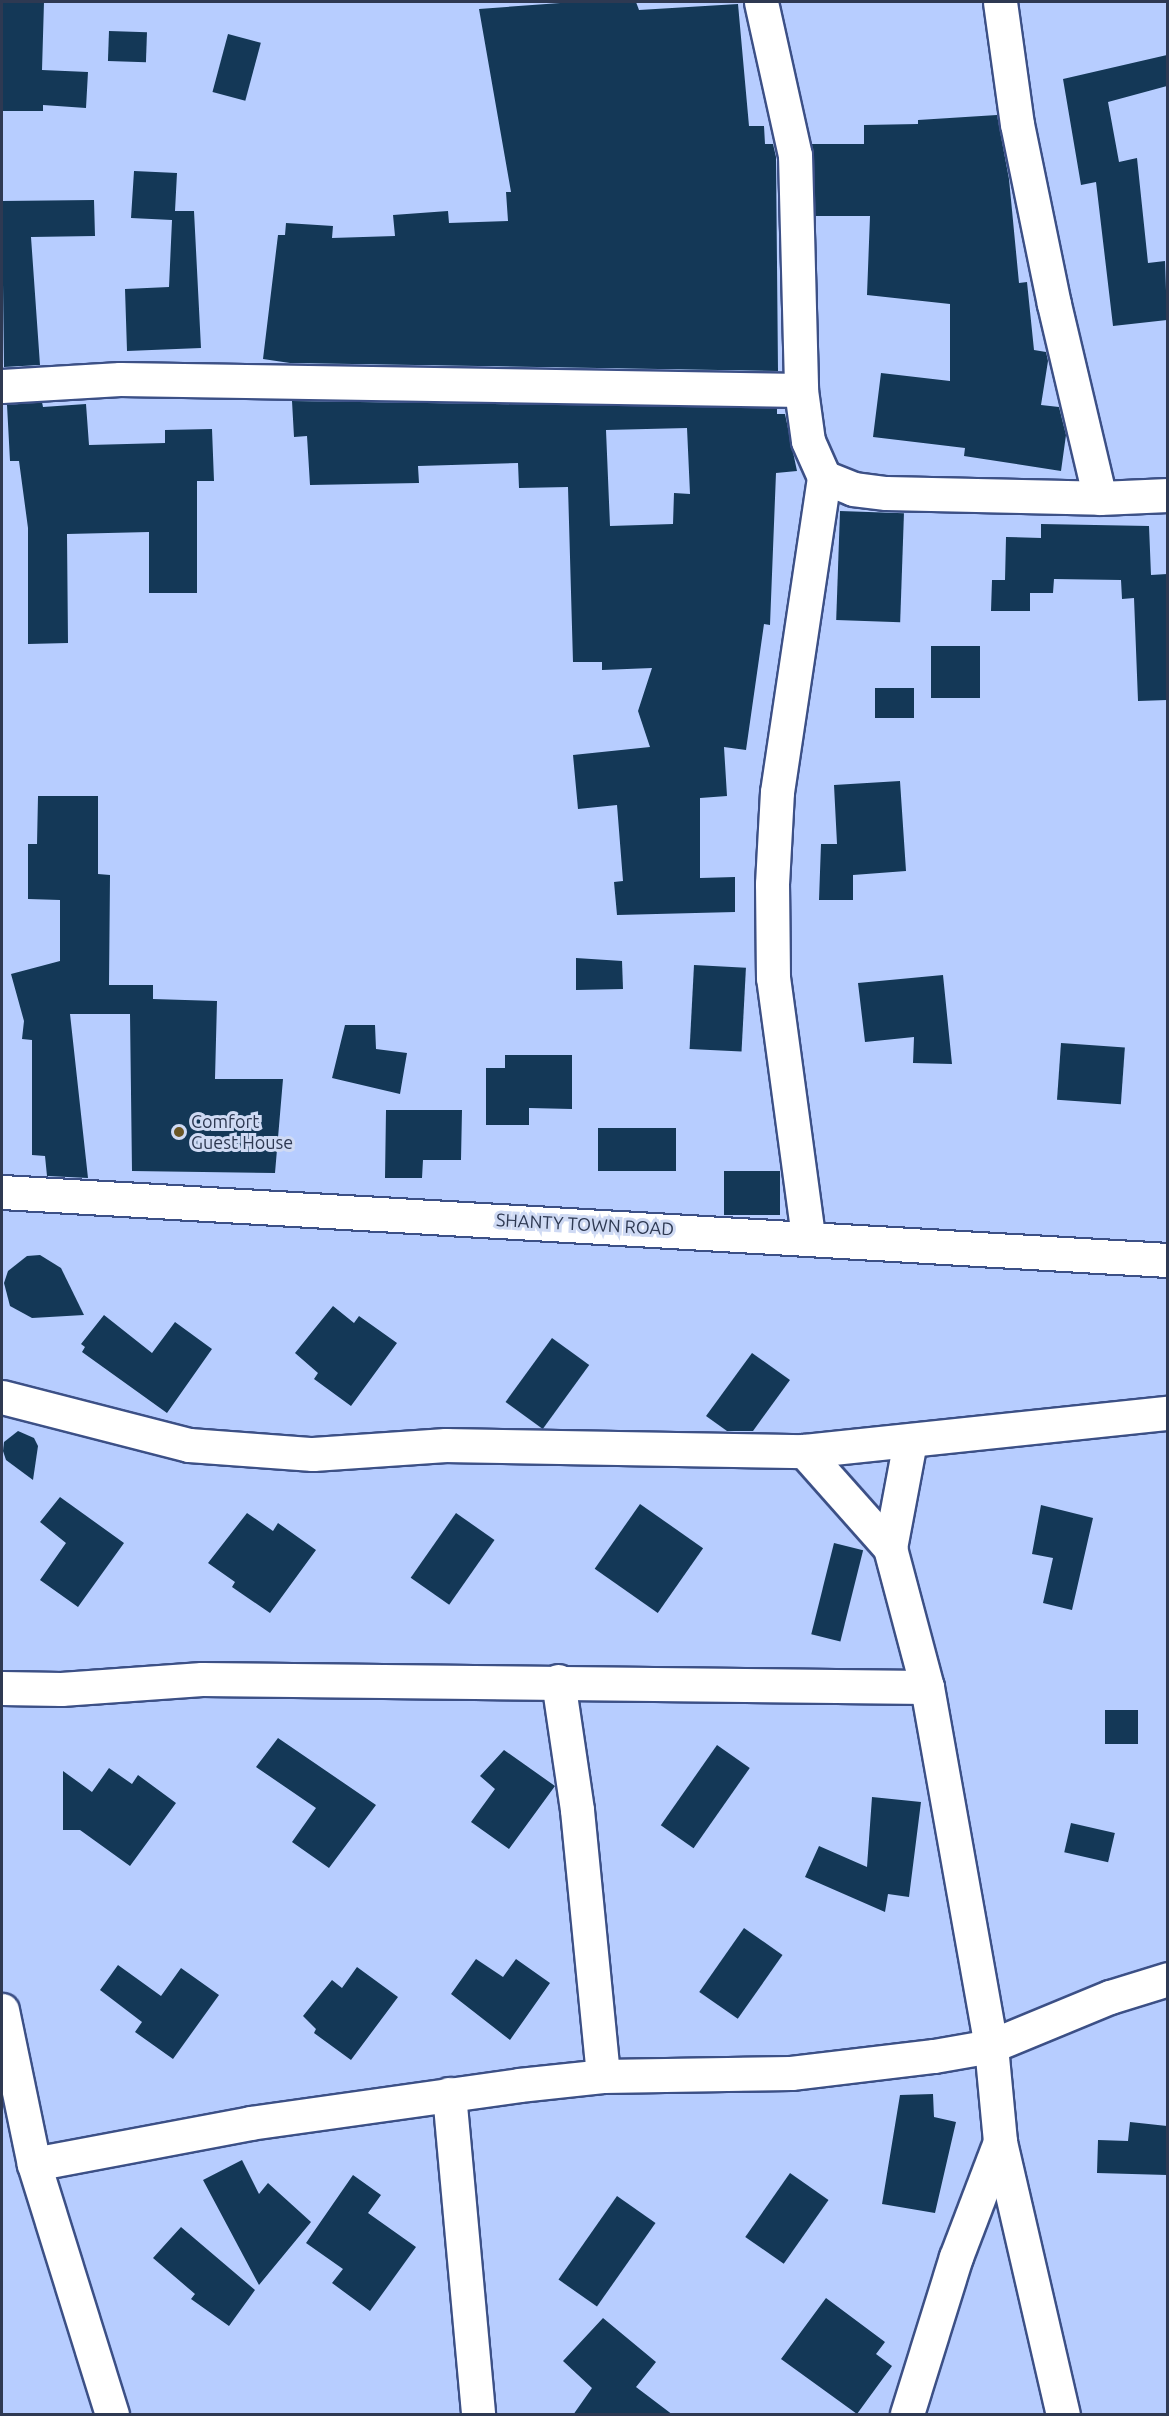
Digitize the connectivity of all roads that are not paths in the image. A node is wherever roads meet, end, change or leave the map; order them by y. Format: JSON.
{"nodes":[{"id":1,"x":761,"y":2,"type":"edge"},
{"id":2,"x":1000,"y":2,"type":"edge"},
{"id":3,"x":2,"y":386,"type":"edge"},
{"id":4,"x":801,"y":390,"type":"junction"},
{"id":5,"x":824,"y":477,"type":"junction"},
{"id":6,"x":1167,"y":495,"type":"edge"},
{"id":7,"x":1100,"y":498,"type":"junction"},
{"id":8,"x":2,"y":1192,"type":"edge"},
{"id":9,"x":808,"y":1236,"type":"junction"},
{"id":10,"x":1167,"y":1260,"type":"edge"},
{"id":11,"x":2,"y":1397,"type":"edge"},
{"id":12,"x":1167,"y":1413,"type":"edge"},
{"id":13,"x":910,"y":1441,"type":"junction"},
{"id":14,"x":804,"y":1452,"type":"junction"},
{"id":15,"x":890,"y":1548,"type":"junction"},
{"id":16,"x":558,"y":1681,"type":"junction"},
{"id":17,"x":927,"y":1687,"type":"junction"},
{"id":18,"x":2,"y":1688,"type":"edge"},
{"id":19,"x":1167,"y":1979,"type":"edge"},
{"id":20,"x":2,"y":2010,"type":"edge"},
{"id":21,"x":991,"y":2046,"type":"junction"},
{"id":22,"x":603,"y":2076,"type":"junction"},
{"id":23,"x":449,"y":2094,"type":"junction"},
{"id":24,"x":1000,"y":2142,"type":"junction"},
{"id":25,"x":34,"y":2164,"type":"junction"},
{"id":26,"x":112,"y":2415,"type":"edge"},
{"id":27,"x":478,"y":2415,"type":"edge"},
{"id":28,"x":907,"y":2415,"type":"edge"},
{"id":29,"x":1063,"y":2415,"type":"edge"}],
"edges":[{"from":1,"to":4,"type":"street"},
{"from":2,"to":7,"type":"street"},
{"from":3,"to":4,"type":"street"},
{"from":4,"to":5,"type":"street"},
{"from":5,"to":7,"type":"street"},
{"from":5,"to":9,"type":"street"},
{"from":6,"to":7,"type":"street"},
{"from":8,"to":9,"type":"street","name":"SHANTY TOWN ROAD"},
{"from":9,"to":10,"type":"street","name":"SHANTY TOWN ROAD"},
{"from":11,"to":14,"type":"street"},
{"from":12,"to":13,"type":"street"},
{"from":13,"to":14,"type":"street"},
{"from":13,"to":15,"type":"street"},
{"from":14,"to":15,"type":"street"},
{"from":15,"to":17,"type":"street"},
{"from":16,"to":17,"type":"street"},
{"from":16,"to":18,"type":"street"},
{"from":16,"to":22,"type":"street"},
{"from":17,"to":21,"type":"street"},
{"from":19,"to":21,"type":"street"},
{"from":20,"to":25,"type":"street"},
{"from":21,"to":22,"type":"street"},
{"from":21,"to":24,"type":"street"},
{"from":22,"to":23,"type":"street"},
{"from":23,"to":25,"type":"street"},
{"from":23,"to":27,"type":"street"},
{"from":24,"to":28,"type":"street"},
{"from":24,"to":29,"type":"street"},
{"from":25,"to":26,"type":"street"}]}
